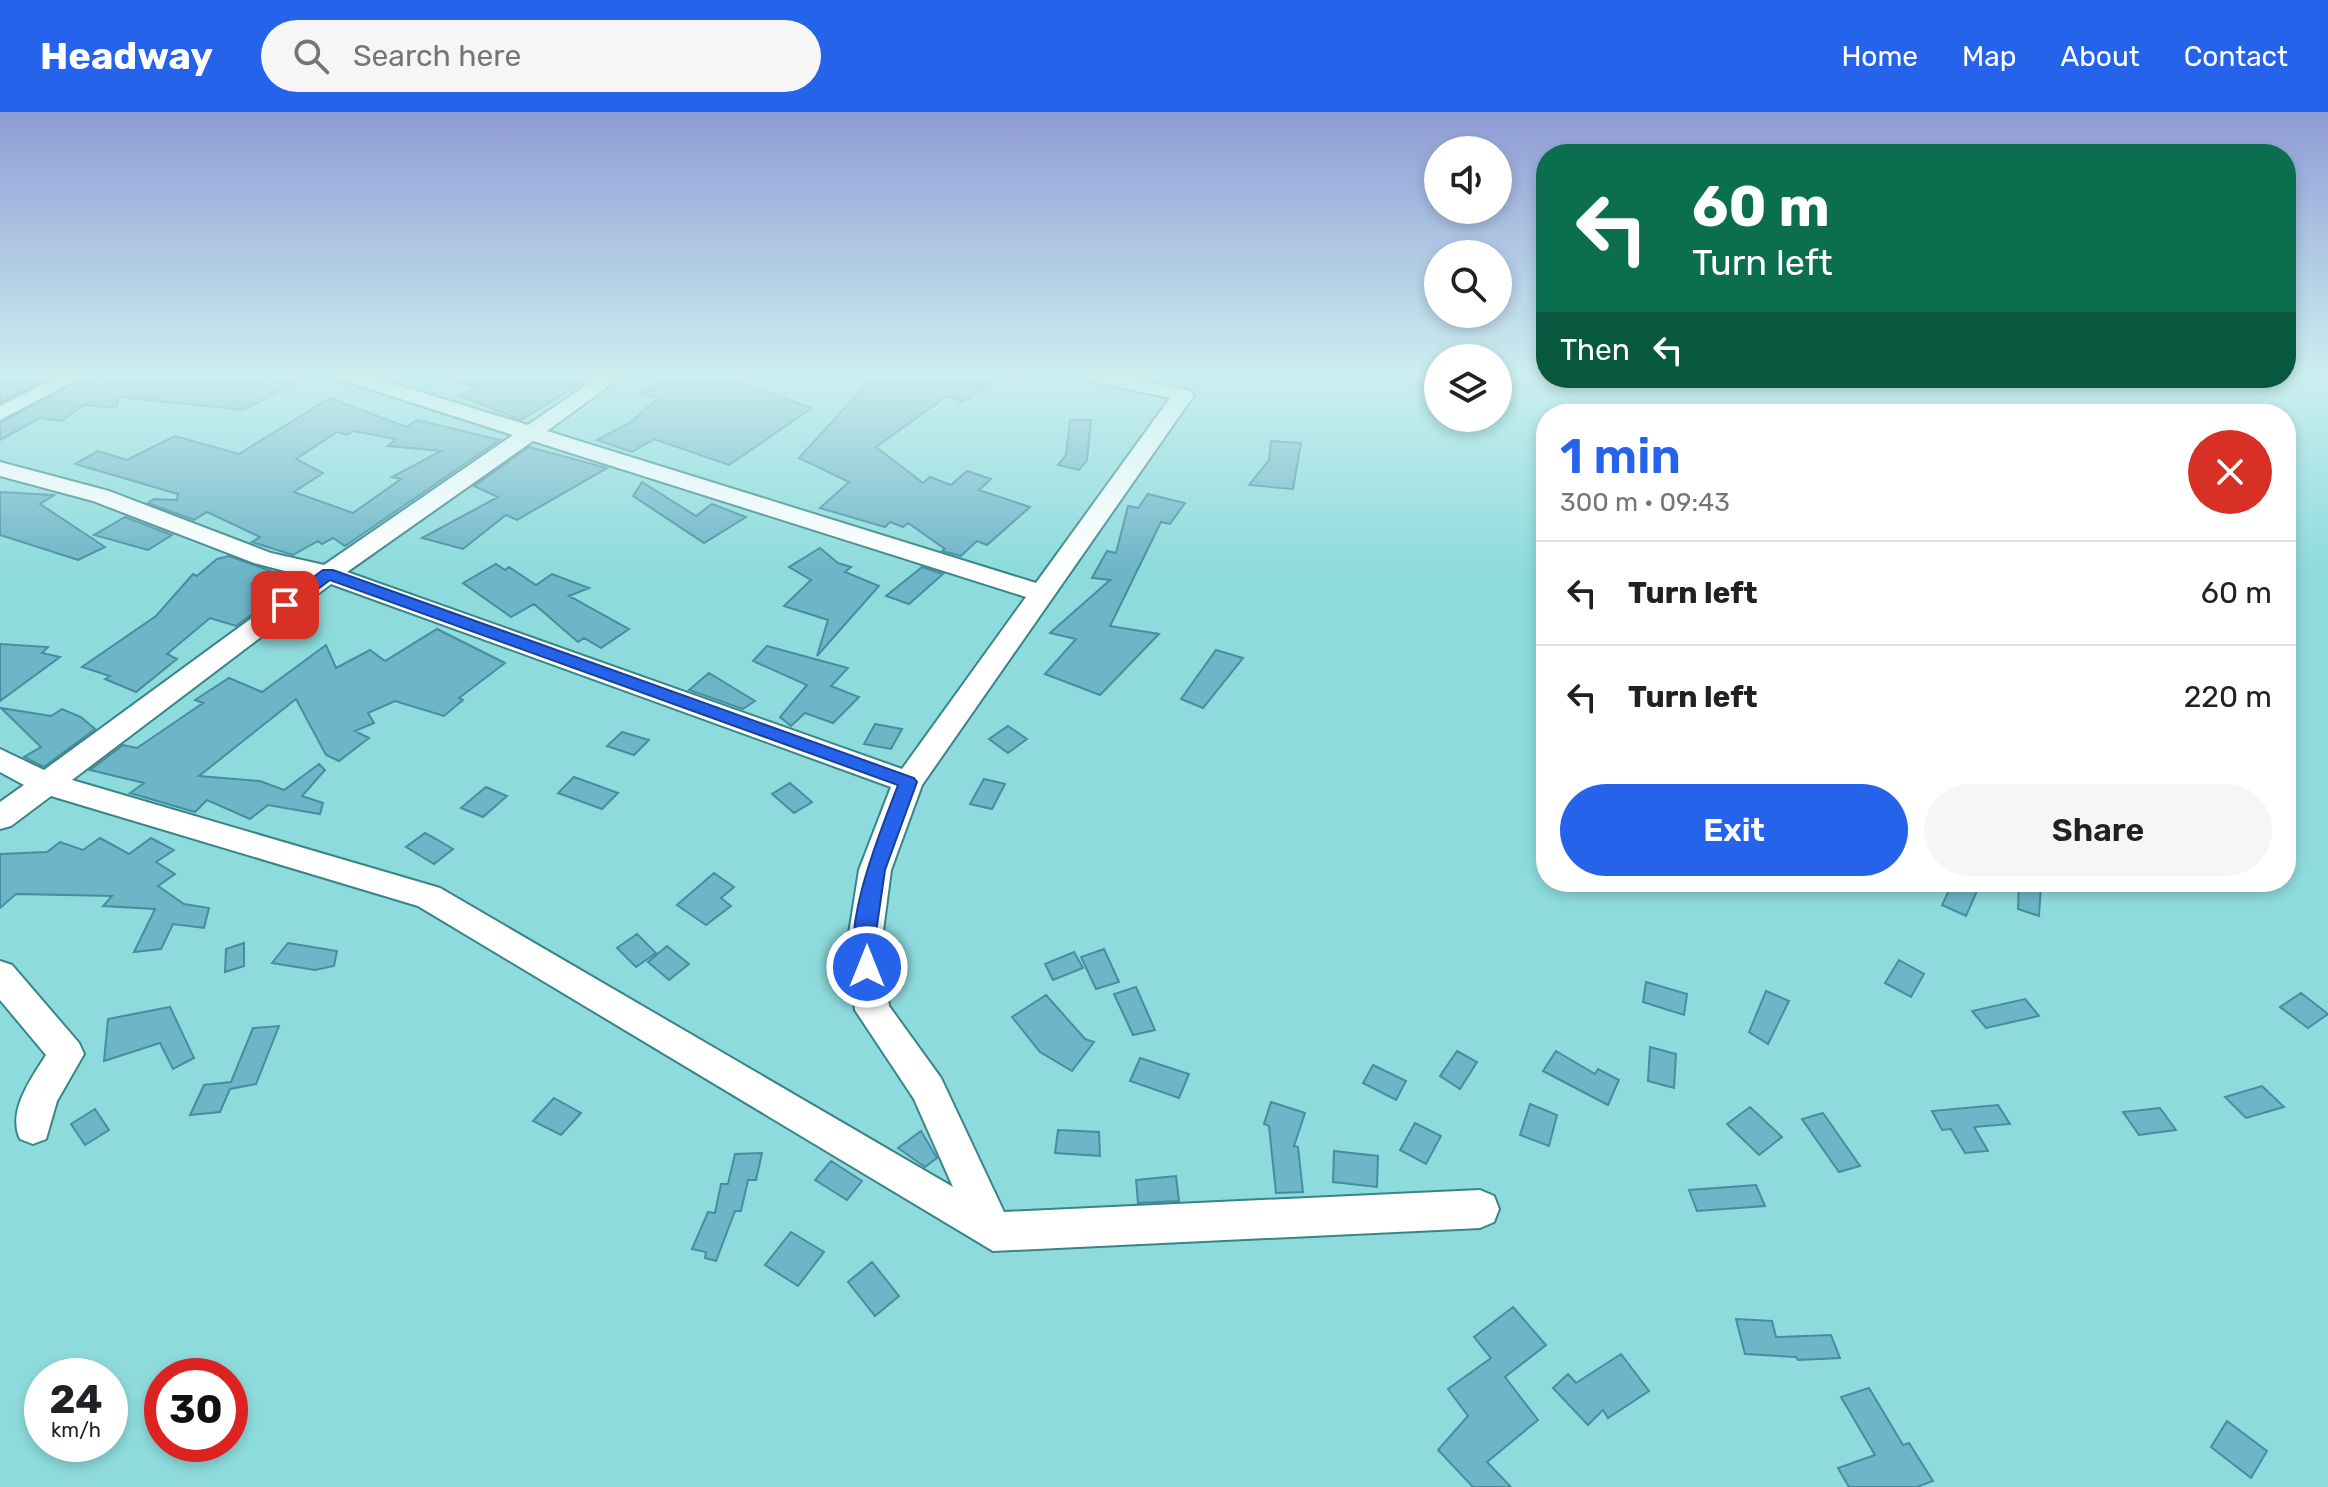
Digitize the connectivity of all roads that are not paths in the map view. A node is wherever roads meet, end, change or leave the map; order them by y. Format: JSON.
{"nodes":[{"id":1,"x":518,"y":439,"type":"edge"},
{"id":2,"x":551,"y":439,"type":"edge"},
{"id":3,"x":1151,"y":439,"type":"edge"},
{"id":4,"x":0,"y":469,"type":"edge"},
{"id":5,"x":328,"y":574,"type":"junction"},
{"id":6,"x":1040,"y":593,"type":"junction"},
{"id":7,"x":0,"y":759,"type":"edge"},
{"id":8,"x":908,"y":782,"type":"junction"},
{"id":9,"x":45,"y":783,"type":"junction"},
{"id":10,"x":0,"y":818,"type":"edge"},
{"id":11,"x":0,"y":975,"type":"edge"},
{"id":12,"x":33,"y":1127,"type":"dead end"},
{"id":13,"x":1480,"y":1209,"type":"dead end"},
{"id":14,"x":993,"y":1232,"type":"junction"}],
"edges":[{"from":1,"to":5,"type":"street"},
{"from":2,"to":6,"type":"street"},
{"from":3,"to":6,"type":"street"},
{"from":4,"to":5,"type":"street"},
{"from":5,"to":8,"type":"street"},
{"from":5,"to":9,"type":"street"},
{"from":6,"to":8,"type":"street"},
{"from":7,"to":9,"type":"street"},
{"from":8,"to":14,"type":"street"},
{"from":9,"to":10,"type":"street"},
{"from":9,"to":14,"type":"street"},
{"from":11,"to":12,"type":"street"},
{"from":13,"to":14,"type":"street"}]}
